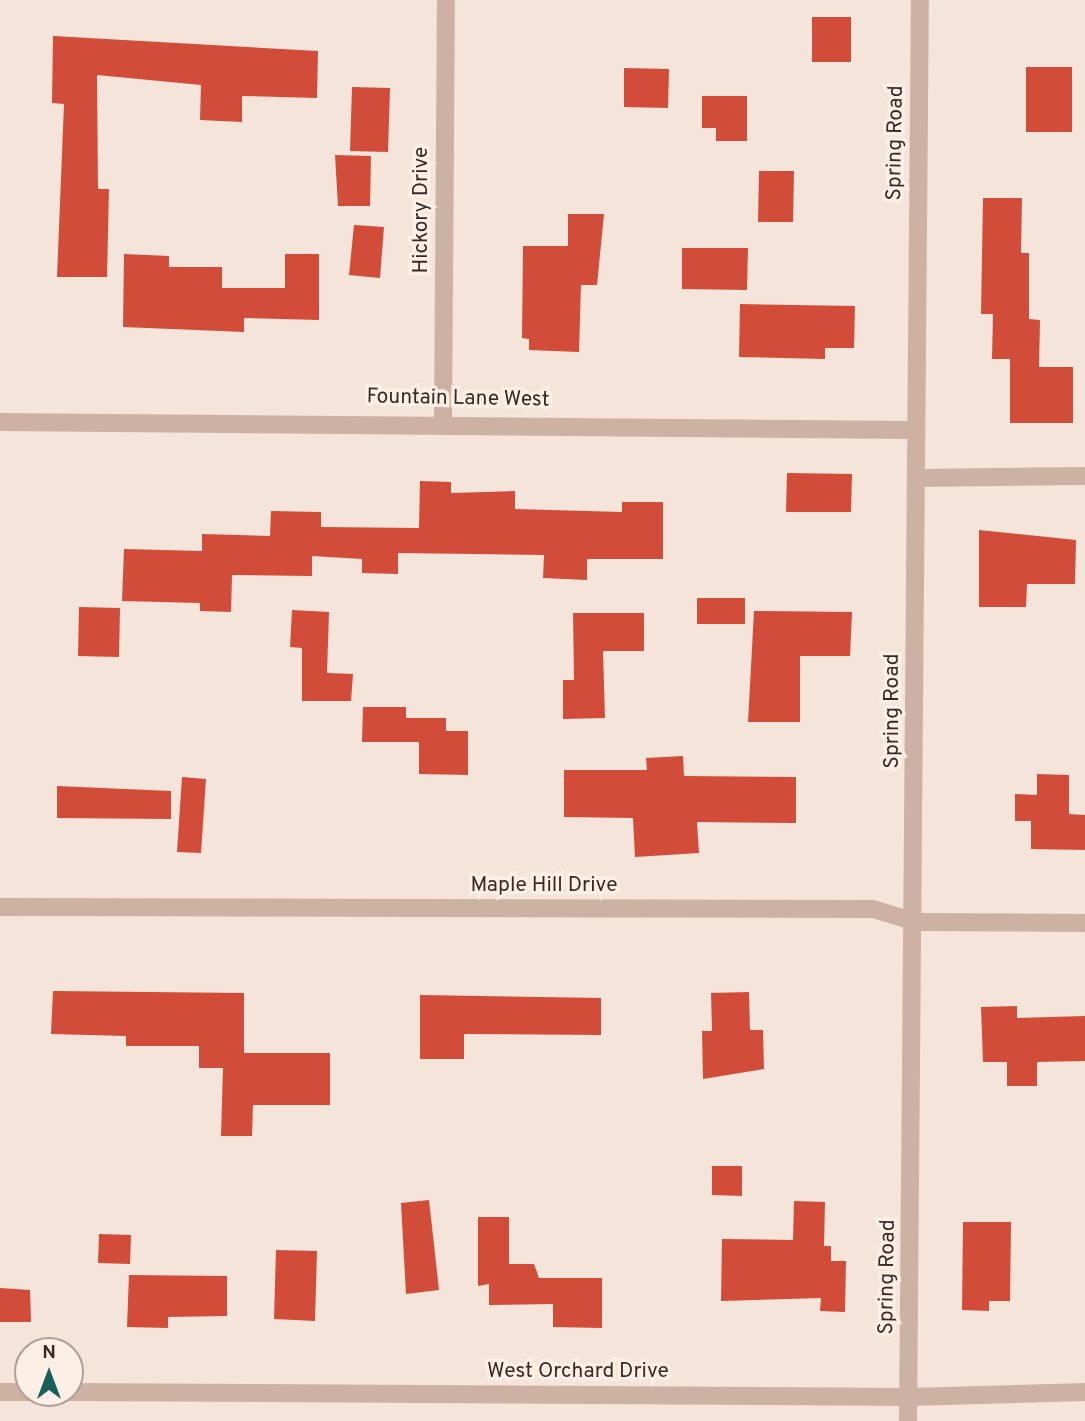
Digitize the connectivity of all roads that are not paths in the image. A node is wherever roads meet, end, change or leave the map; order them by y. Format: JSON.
{"nodes":[{"id":1,"x":446,"y":0,"type":"edge"},
{"id":2,"x":920,"y":0,"type":"edge"},
{"id":3,"x":443,"y":421,"type":"junction"},
{"id":4,"x":0,"y":422,"type":"edge"},
{"id":5,"x":916,"y":430,"type":"junction"},
{"id":6,"x":1085,"y":475,"type":"edge"},
{"id":7,"x":916,"y":478,"type":"junction"},
{"id":8,"x":0,"y":907,"type":"edge"},
{"id":9,"x":916,"y":922,"type":"junction"},
{"id":10,"x":1085,"y":923,"type":"edge"},
{"id":11,"x":84,"y":1392,"type":"edge"},
{"id":12,"x":1085,"y":1392,"type":"edge"},
{"id":13,"x":909,"y":1397,"type":"junction"},
{"id":14,"x":908,"y":1421,"type":"edge"}],
"edges":[{"from":1,"to":3,"type":"street","name":"Hickory Drive"},
{"from":2,"to":5,"type":"street","name":"Spring Road"},
{"from":3,"to":4,"type":"street","name":"Fountain Lane West"},
{"from":3,"to":5,"type":"street","name":"Fountain Lane West"},
{"from":5,"to":7,"type":"street","name":"Spring Road"},
{"from":6,"to":7,"type":"street"},
{"from":7,"to":9,"type":"street","name":"Spring Road"},
{"from":8,"to":9,"type":"street","name":"Maple Hill Drive"},
{"from":9,"to":10,"type":"street","name":"Maple Hill Drive"},
{"from":9,"to":13,"type":"street","name":"Spring Road"},
{"from":11,"to":13,"type":"street","name":"West Orchard Drive"},
{"from":12,"to":13,"type":"street","name":"West Orchard Drive"},
{"from":13,"to":14,"type":"street","name":"Spring Road"}]}
